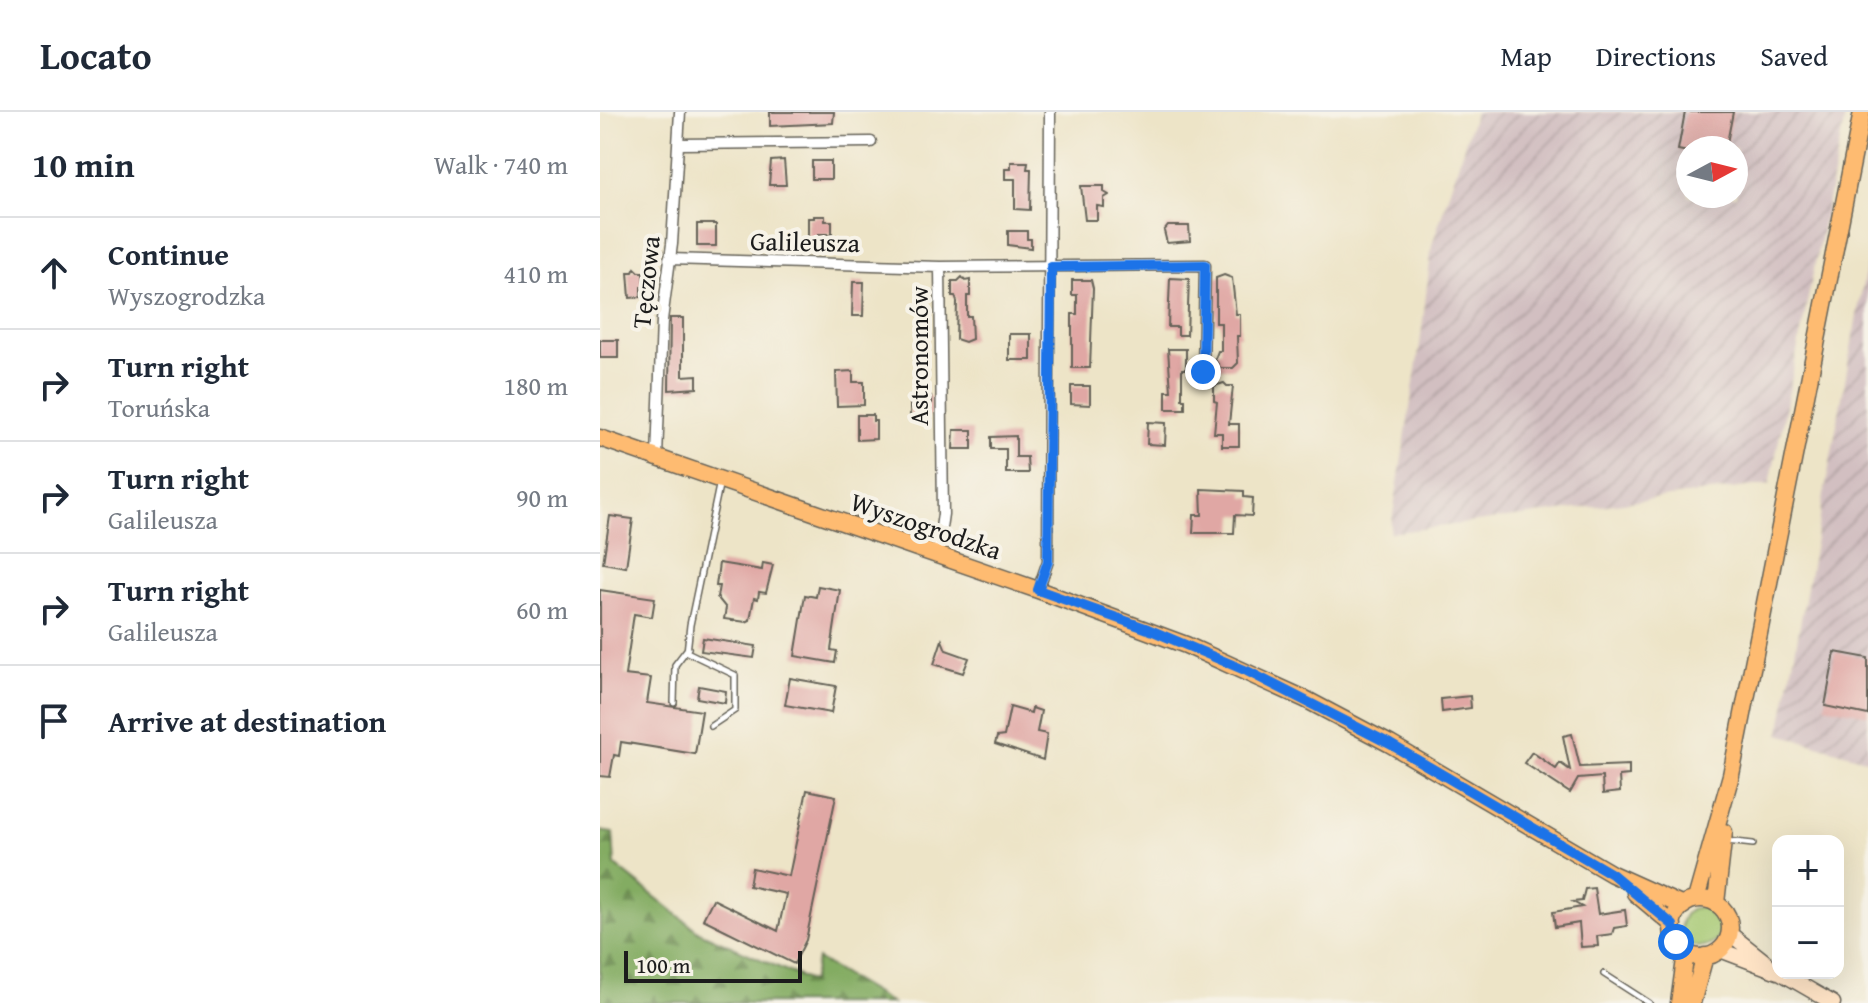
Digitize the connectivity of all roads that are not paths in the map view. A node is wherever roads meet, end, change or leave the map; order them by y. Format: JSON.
{"nodes":[{"id":1,"x":680,"y":112,"type":"edge"},
{"id":2,"x":1050,"y":112,"type":"edge"},
{"id":3,"x":1862,"y":112,"type":"edge"},
{"id":4,"x":871,"y":142,"type":"dead end"},
{"id":5,"x":680,"y":144,"type":"junction"},
{"id":6,"x":669,"y":259,"type":"junction"},
{"id":7,"x":940,"y":267,"type":"junction"},
{"id":8,"x":1051,"y":267,"type":"junction"},
{"id":9,"x":1203,"y":372,"type":"dead end"},
{"id":10,"x":600,"y":438,"type":"edge"},
{"id":11,"x":657,"y":458,"type":"junction"},
{"id":12,"x":721,"y":480,"type":"junction"},
{"id":13,"x":937,"y":555,"type":"junction"},
{"id":14,"x":1038,"y":590,"type":"junction"},
{"id":15,"x":688,"y":648,"type":"junction"},
{"id":16,"x":674,"y":703,"type":"dead end"},
{"id":17,"x":711,"y":726,"type":"dead end"},
{"id":18,"x":1717,"y":842,"type":"junction"},
{"id":19,"x":1753,"y":844,"type":"dead end"},
{"id":20,"x":1612,"y":874,"type":"junction"},
{"id":21,"x":1690,"y":903,"type":"junction"},
{"id":22,"x":1716,"y":903,"type":"junction"},
{"id":23,"x":1673,"y":925,"type":"junction"},
{"id":24,"x":1729,"y":933,"type":"junction"},
{"id":25,"x":1686,"y":952,"type":"junction"},
{"id":26,"x":1712,"y":953,"type":"junction"},
{"id":27,"x":1772,"y":967,"type":"edge"},
{"id":28,"x":1772,"y":970,"type":"edge"},
{"id":29,"x":1604,"y":974,"type":"dead end"},
{"id":30,"x":1791,"y":979,"type":"edge"},
{"id":31,"x":1649,"y":1003,"type":"edge"},
{"id":32,"x":1679,"y":1003,"type":"edge"},
{"id":33,"x":1692,"y":1003,"type":"edge"},
{"id":34,"x":1833,"y":1003,"type":"edge"}],
"edges":[{"from":1,"to":5,"type":"street","name":"Tęczowa"},
{"from":2,"to":8,"type":"street"},
{"from":3,"to":18,"type":"main road"},
{"from":4,"to":5,"type":"street"},
{"from":5,"to":6,"type":"street","name":"Tęczowa"},
{"from":6,"to":7,"type":"street","name":"Galileusza"},
{"from":6,"to":11,"type":"street","name":"Tęczowa"},
{"from":7,"to":8,"type":"street","name":"Astronomów"},
{"from":7,"to":13,"type":"street","name":"Astronomów"},
{"from":8,"to":9,"type":"street"},
{"from":8,"to":14,"type":"street"},
{"from":10,"to":11,"type":"main road","name":"Wyszogrodzka"},
{"from":11,"to":12,"type":"main road","name":"Wyszogrodzka"},
{"from":12,"to":13,"type":"main road","name":"Wyszogrodzka"},
{"from":12,"to":15,"type":"lane"},
{"from":13,"to":14,"type":"main road","name":"Wyszogrodzka"},
{"from":14,"to":20,"type":"main road","name":"Wyszogrodzka"},
{"from":15,"to":16,"type":"lane"},
{"from":15,"to":17,"type":"lane"},
{"from":18,"to":19,"type":"lane"},
{"from":18,"to":21,"type":"main road"},
{"from":18,"to":22,"type":"main road"},
{"from":20,"to":21,"type":"main road","name":"Wyszogrodzka"},
{"from":20,"to":23,"type":"main road","name":"Wyszogrodzka"},
{"from":21,"to":22,"type":"main road"},
{"from":21,"to":23,"type":"main road"},
{"from":22,"to":24,"type":"main road"},
{"from":23,"to":25,"type":"main road"},
{"from":24,"to":26,"type":"main road"},
{"from":24,"to":27,"type":"main road"},
{"from":25,"to":26,"type":"main road"},
{"from":25,"to":32,"type":"main road"},
{"from":26,"to":28,"type":"main road"},
{"from":26,"to":33,"type":"main road"},
{"from":29,"to":31,"type":"lane"},
{"from":30,"to":34,"type":"main road"}]}
